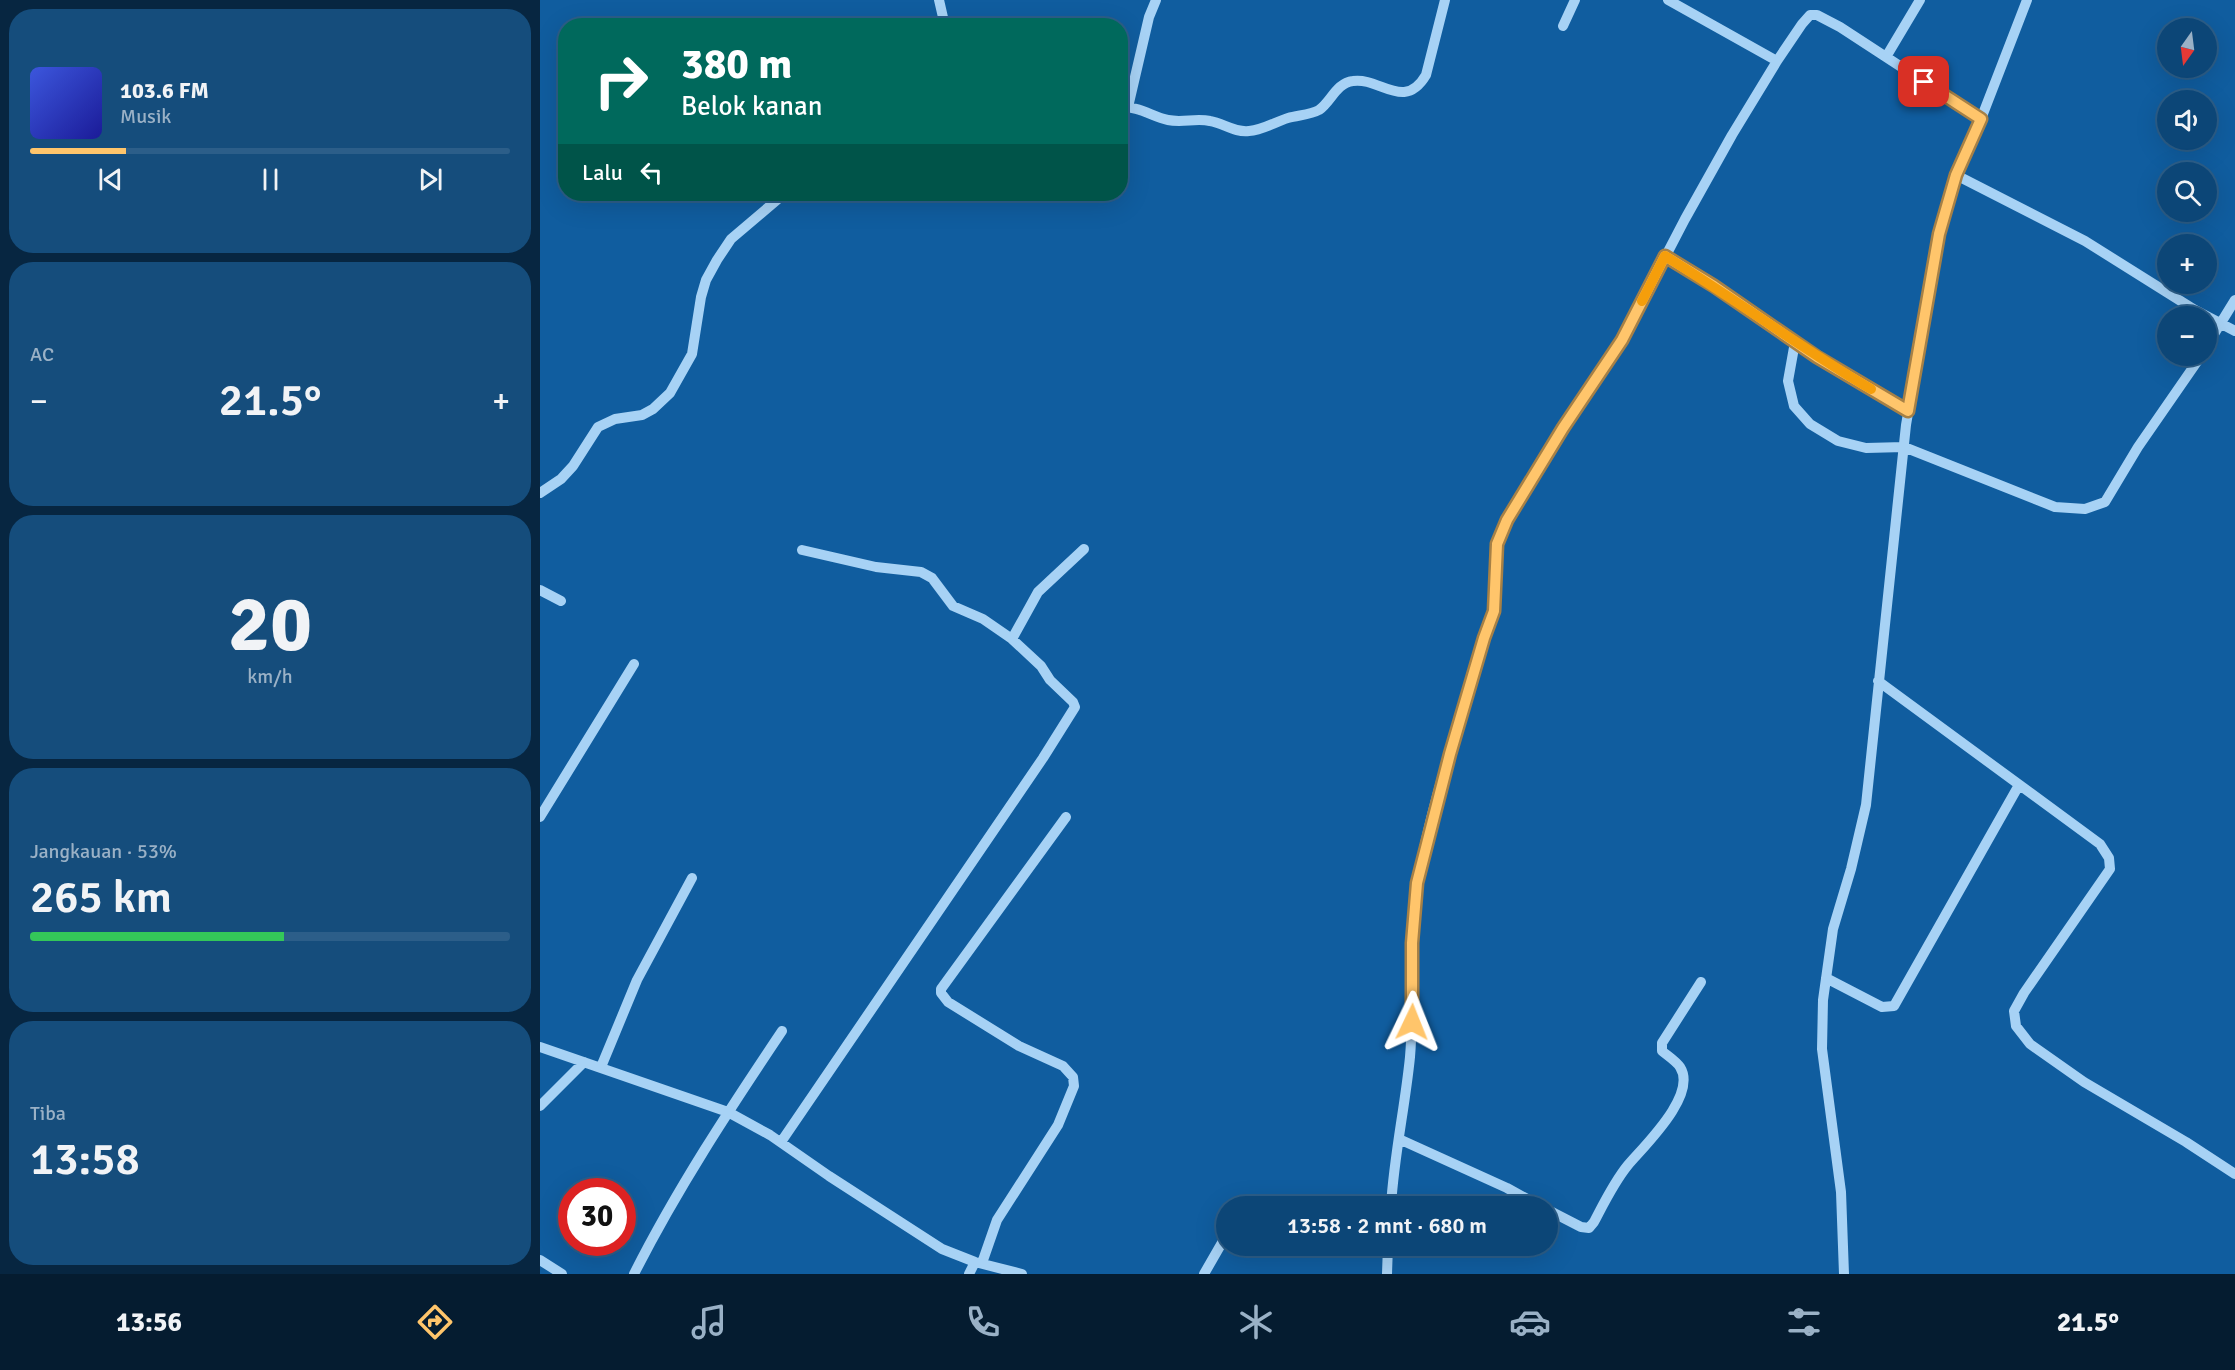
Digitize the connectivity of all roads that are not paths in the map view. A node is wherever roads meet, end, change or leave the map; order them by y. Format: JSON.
{"nodes":[{"id":1,"x":939,"y":0,"type":"edge"},
{"id":2,"x":1156,"y":0,"type":"edge"},
{"id":3,"x":1445,"y":0,"type":"edge"},
{"id":4,"x":1575,"y":0,"type":"edge"},
{"id":5,"x":1668,"y":0,"type":"edge"},
{"id":6,"x":1920,"y":0,"type":"edge"},
{"id":7,"x":2027,"y":0,"type":"edge"},
{"id":8,"x":943,"y":18,"type":"edge"},
{"id":9,"x":1563,"y":26,"type":"dead end"},
{"id":10,"x":1886,"y":57,"type":"junction"},
{"id":11,"x":1777,"y":61,"type":"junction"},
{"id":12,"x":1128,"y":93,"type":"edge"},
{"id":13,"x":1128,"y":108,"type":"edge"},
{"id":14,"x":1981,"y":119,"type":"junction"},
{"id":15,"x":1956,"y":175,"type":"junction"},
{"id":16,"x":776,"y":201,"type":"edge"},
{"id":17,"x":1665,"y":256,"type":"junction"},
{"id":18,"x":2235,"y":300,"type":"edge"},
{"id":19,"x":2222,"y":324,"type":"junction"},
{"id":20,"x":2217,"y":331,"type":"edge"},
{"id":21,"x":2235,"y":331,"type":"edge"},
{"id":22,"x":1795,"y":342,"type":"junction"},
{"id":23,"x":2194,"y":366,"type":"edge"},
{"id":24,"x":1908,"y":411,"type":"junction"},
{"id":25,"x":1904,"y":447,"type":"junction"},
{"id":26,"x":540,"y":493,"type":"edge"},
{"id":27,"x":1084,"y":549,"type":"dead end"},
{"id":28,"x":802,"y":550,"type":"dead end"},
{"id":29,"x":540,"y":590,"type":"edge"},
{"id":30,"x":561,"y":601,"type":"dead end"},
{"id":31,"x":1012,"y":639,"type":"junction"},
{"id":32,"x":634,"y":664,"type":"dead end"},
{"id":33,"x":1878,"y":681,"type":"junction"},
{"id":34,"x":2019,"y":785,"type":"junction"},
{"id":35,"x":540,"y":817,"type":"edge"},
{"id":36,"x":1066,"y":817,"type":"dead end"},
{"id":37,"x":692,"y":878,"type":"dead end"},
{"id":38,"x":1826,"y":978,"type":"junction"},
{"id":39,"x":1701,"y":982,"type":"dead end"},
{"id":40,"x":782,"y":1031,"type":"dead end"},
{"id":41,"x":540,"y":1047,"type":"edge"},
{"id":42,"x":584,"y":1062,"type":"junction"},
{"id":43,"x":601,"y":1067,"type":"junction"},
{"id":44,"x":540,"y":1106,"type":"edge"},
{"id":45,"x":728,"y":1113,"type":"junction"},
{"id":46,"x":1399,"y":1139,"type":"junction"},
{"id":47,"x":781,"y":1142,"type":"junction"},
{"id":48,"x":2235,"y":1174,"type":"edge"},
{"id":49,"x":1392,"y":1196,"type":"edge"},
{"id":50,"x":1519,"y":1196,"type":"edge"},
{"id":51,"x":1558,"y":1215,"type":"edge"},
{"id":52,"x":1216,"y":1253,"type":"edge"},
{"id":53,"x":1388,"y":1256,"type":"edge"},
{"id":54,"x":540,"y":1260,"type":"edge"},
{"id":55,"x":978,"y":1263,"type":"junction"},
{"id":56,"x":562,"y":1274,"type":"edge"},
{"id":57,"x":634,"y":1274,"type":"edge"},
{"id":58,"x":969,"y":1274,"type":"edge"},
{"id":59,"x":1022,"y":1274,"type":"edge"},
{"id":60,"x":1204,"y":1274,"type":"edge"},
{"id":61,"x":1387,"y":1274,"type":"edge"},
{"id":62,"x":1844,"y":1274,"type":"edge"}],
"edges":[{"from":1,"to":8,"type":"street"},
{"from":2,"to":12,"type":"street"},
{"from":3,"to":13,"type":"street"},
{"from":4,"to":9,"type":"street"},
{"from":5,"to":11,"type":"street"},
{"from":6,"to":10,"type":"street"},
{"from":7,"to":14,"type":"street"},
{"from":10,"to":11,"type":"street"},
{"from":10,"to":14,"type":"street"},
{"from":11,"to":17,"type":"street"},
{"from":14,"to":15,"type":"street"},
{"from":15,"to":19,"type":"street"},
{"from":15,"to":24,"type":"street"},
{"from":16,"to":26,"type":"street"},
{"from":17,"to":22,"type":"street"},
{"from":17,"to":46,"type":"street"},
{"from":18,"to":19,"type":"street"},
{"from":19,"to":20,"type":"street"},
{"from":19,"to":21,"type":"street"},
{"from":22,"to":24,"type":"street"},
{"from":22,"to":25,"type":"street"},
{"from":23,"to":25,"type":"street"},
{"from":24,"to":25,"type":"street"},
{"from":25,"to":33,"type":"street"},
{"from":27,"to":31,"type":"street"},
{"from":28,"to":31,"type":"street"},
{"from":29,"to":30,"type":"street"},
{"from":31,"to":47,"type":"street"},
{"from":32,"to":35,"type":"street"},
{"from":33,"to":34,"type":"street"},
{"from":33,"to":38,"type":"street"},
{"from":34,"to":38,"type":"street"},
{"from":34,"to":48,"type":"street"},
{"from":36,"to":55,"type":"street"},
{"from":37,"to":43,"type":"street"},
{"from":38,"to":62,"type":"street"},
{"from":39,"to":51,"type":"street"},
{"from":40,"to":45,"type":"street"},
{"from":41,"to":42,"type":"street"},
{"from":42,"to":43,"type":"street"},
{"from":42,"to":44,"type":"street"},
{"from":43,"to":45,"type":"street"},
{"from":45,"to":47,"type":"street"},
{"from":45,"to":57,"type":"street"},
{"from":46,"to":49,"type":"street"},
{"from":46,"to":50,"type":"street"},
{"from":47,"to":55,"type":"street"},
{"from":52,"to":60,"type":"street"},
{"from":53,"to":61,"type":"street"},
{"from":54,"to":56,"type":"street"},
{"from":55,"to":58,"type":"street"},
{"from":55,"to":59,"type":"street"}]}
